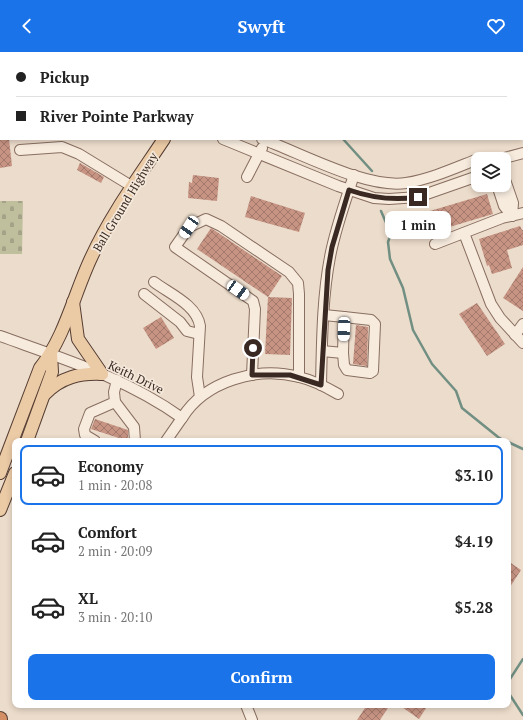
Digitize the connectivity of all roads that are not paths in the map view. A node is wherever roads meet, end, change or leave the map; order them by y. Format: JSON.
{"nodes":[{"id":1,"x":163,"y":140,"type":"edge"},
{"id":2,"x":225,"y":140,"type":"edge"},
{"id":3,"x":265,"y":140,"type":"edge"},
{"id":4,"x":20,"y":150,"type":"dead end"},
{"id":5,"x":523,"y":153,"type":"edge"},
{"id":6,"x":258,"y":154,"type":"junction"},
{"id":7,"x":511,"y":156,"type":"edge"},
{"id":8,"x":471,"y":162,"type":"edge"},
{"id":9,"x":354,"y":175,"type":"junction"},
{"id":10,"x":247,"y":177,"type":"dead end"},
{"id":11,"x":471,"y":179,"type":"edge"},
{"id":12,"x":133,"y":187,"type":"junction"},
{"id":13,"x":349,"y":190,"type":"junction"},
{"id":14,"x":499,"y":192,"type":"edge"},
{"id":15,"x":509,"y":192,"type":"edge"},
{"id":16,"x":523,"y":213,"type":"edge"},
{"id":17,"x":512,"y":216,"type":"junction"},
{"id":18,"x":464,"y":233,"type":"junction"},
{"id":19,"x":434,"y":244,"type":"dead end"},
{"id":20,"x":154,"y":282,"type":"dead end"},
{"id":21,"x":144,"y":294,"type":"dead end"},
{"id":22,"x":73,"y":302,"type":"junction"},
{"id":23,"x":324,"y":315,"type":"junction"},
{"id":24,"x":344,"y":317,"type":"junction"},
{"id":25,"x":523,"y":324,"type":"edge"},
{"id":26,"x":199,"y":334,"type":"junction"},
{"id":27,"x":516,"y":335,"type":"junction"},
{"id":28,"x":0,"y":336,"type":"edge"},
{"id":29,"x":523,"y":343,"type":"edge"},
{"id":30,"x":322,"y":351,"type":"junction"},
{"id":31,"x":343,"y":353,"type":"junction"},
{"id":32,"x":51,"y":354,"type":"junction"},
{"id":33,"x":102,"y":374,"type":"junction"},
{"id":34,"x":252,"y":375,"type":"junction"},
{"id":35,"x":299,"y":377,"type":"junction"},
{"id":36,"x":117,"y":380,"type":"junction"},
{"id":37,"x":321,"y":385,"type":"junction"},
{"id":38,"x":338,"y":394,"type":"dead end"},
{"id":39,"x":43,"y":397,"type":"junction"},
{"id":40,"x":200,"y":397,"type":"junction"},
{"id":41,"x":115,"y":402,"type":"junction"},
{"id":42,"x":182,"y":418,"type":"junction"},
{"id":43,"x":13,"y":438,"type":"edge"},
{"id":44,"x":28,"y":438,"type":"edge"},
{"id":45,"x":91,"y":438,"type":"edge"},
{"id":46,"x":135,"y":438,"type":"edge"},
{"id":47,"x":168,"y":438,"type":"edge"},
{"id":48,"x":12,"y":442,"type":"edge"},
{"id":49,"x":0,"y":473,"type":"edge"},
{"id":50,"x":12,"y":480,"type":"edge"},
{"id":51,"x":0,"y":510,"type":"edge"},
{"id":52,"x":247,"y":708,"type":"edge"},
{"id":53,"x":252,"y":720,"type":"edge"}],
"edges":[{"from":1,"to":12,"type":"main road","name":"Ball Ground Highway"},
{"from":2,"to":6,"type":"street"},
{"from":3,"to":6,"type":"street"},
{"from":3,"to":9,"type":"street"},
{"from":4,"to":12,"type":"street"},
{"from":5,"to":7,"type":"street"},
{"from":6,"to":10,"type":"street"},
{"from":6,"to":13,"type":"street"},
{"from":8,"to":9,"type":"street"},
{"from":9,"to":13,"type":"street"},
{"from":11,"to":13,"type":"street"},
{"from":12,"to":22,"type":"main road","name":"Ball Ground Highway"},
{"from":13,"to":23,"type":"street"},
{"from":14,"to":17,"type":"street"},
{"from":15,"to":17,"type":"street"},
{"from":16,"to":17,"type":"street"},
{"from":17,"to":18,"type":"street"},
{"from":18,"to":19,"type":"street"},
{"from":18,"to":27,"type":"street"},
{"from":20,"to":26,"type":"street"},
{"from":21,"to":26,"type":"street"},
{"from":22,"to":32,"type":"main road","name":"Ball Ground Highway"},
{"from":22,"to":33,"type":"main road"},
{"from":23,"to":24,"type":"street"},
{"from":23,"to":30,"type":"street"},
{"from":24,"to":31,"type":"street"},
{"from":24,"to":31,"type":"street"},
{"from":25,"to":27,"type":"street"},
{"from":26,"to":40,"type":"street"},
{"from":27,"to":29,"type":"street"},
{"from":28,"to":32,"type":"street","name":"Keith Drive"},
{"from":30,"to":31,"type":"street"},
{"from":30,"to":37,"type":"street"},
{"from":32,"to":33,"type":"street","name":"Keith Drive"},
{"from":32,"to":39,"type":"main road","name":"Ball Ground Highway"},
{"from":32,"to":43,"type":"main road","name":"Ball Ground Highway"},
{"from":33,"to":36,"type":"street","name":"Keith Drive"},
{"from":33,"to":39,"type":"main road"},
{"from":34,"to":35,"type":"street"},
{"from":34,"to":35,"type":"street"},
{"from":34,"to":40,"type":"street"},
{"from":35,"to":37,"type":"street"},
{"from":36,"to":41,"type":"street"},
{"from":36,"to":42,"type":"street","name":"Keith Drive"},
{"from":37,"to":38,"type":"street"},
{"from":39,"to":44,"type":"main road","name":"Ball Ground Highway"},
{"from":40,"to":42,"type":"street"},
{"from":41,"to":45,"type":"street"},
{"from":41,"to":46,"type":"street"},
{"from":42,"to":47,"type":"street"},
{"from":48,"to":49,"type":"main road","name":"Ball Ground Highway"},
{"from":50,"to":51,"type":"main road"},
{"from":52,"to":53,"type":"street"}]}
